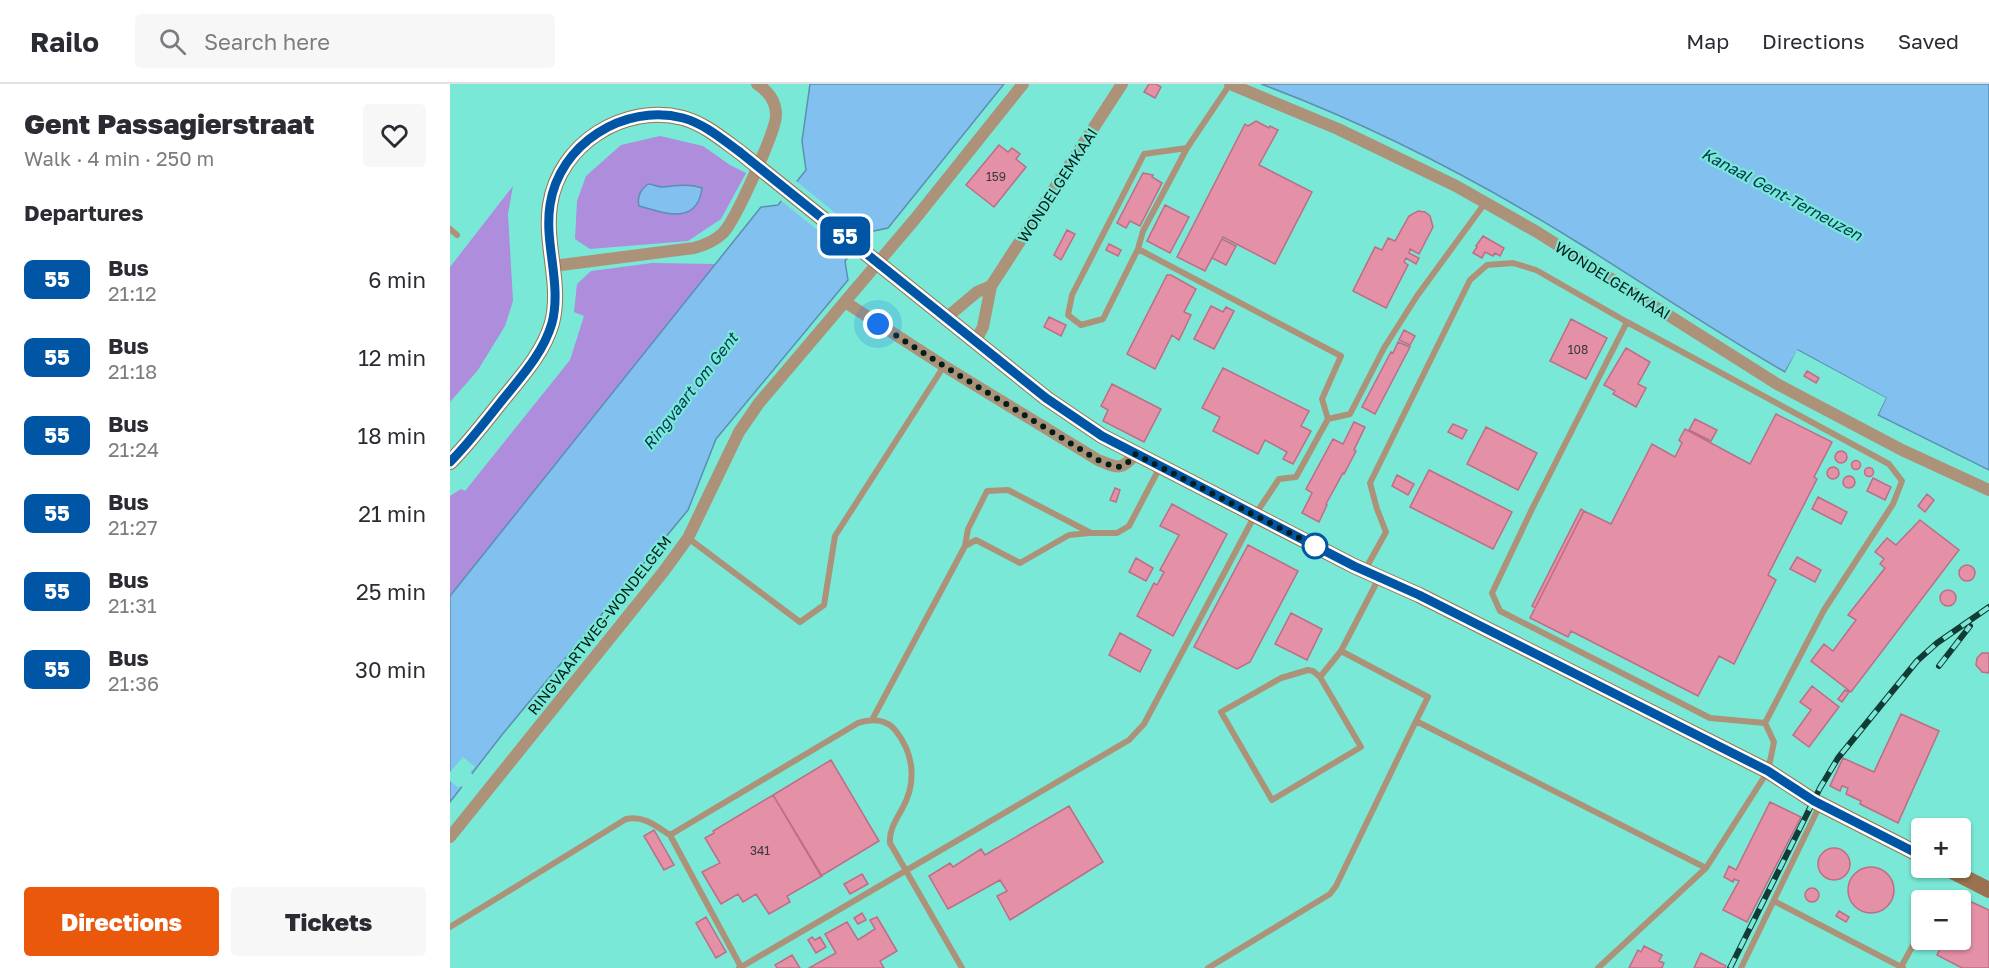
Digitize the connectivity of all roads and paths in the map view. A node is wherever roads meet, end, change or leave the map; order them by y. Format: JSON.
{"nodes":[{"id":1,"x":757,"y":84,"type":"edge"},
{"id":2,"x":1023,"y":84,"type":"edge"},
{"id":3,"x":1122,"y":84,"type":"edge"},
{"id":4,"x":1230,"y":84,"type":"edge"},
{"id":5,"x":1187,"y":148,"type":"junction"},
{"id":6,"x":1485,"y":203,"type":"junction"},
{"id":7,"x":450,"y":229,"type":"edge"},
{"id":8,"x":457,"y":235,"type":"dead end"},
{"id":9,"x":1138,"y":249,"type":"junction"},
{"id":10,"x":553,"y":266,"type":"junction"},
{"id":11,"x":991,"y":286,"type":"junction"},
{"id":12,"x":845,"y":302,"type":"junction"},
{"id":13,"x":946,"y":318,"type":"junction"},
{"id":14,"x":1627,"y":322,"type":"junction"},
{"id":15,"x":975,"y":342,"type":"junction"},
{"id":16,"x":944,"y":366,"type":"junction"},
{"id":17,"x":1328,"y":419,"type":"junction"},
{"id":18,"x":1135,"y":454,"type":"junction"},
{"id":19,"x":450,"y":462,"type":"edge"},
{"id":20,"x":1160,"y":467,"type":"junction"},
{"id":21,"x":1989,"y":490,"type":"edge"},
{"id":22,"x":1255,"y":515,"type":"junction"},
{"id":23,"x":1091,"y":533,"type":"junction"},
{"id":24,"x":688,"y":538,"type":"junction"},
{"id":25,"x":965,"y":546,"type":"junction"},
{"id":26,"x":1372,"y":574,"type":"junction"},
{"id":27,"x":1341,"y":651,"type":"junction"},
{"id":28,"x":1320,"y":677,"type":"junction"},
{"id":29,"x":872,"y":720,"type":"junction"},
{"id":30,"x":1416,"y":721,"type":"junction"},
{"id":31,"x":1765,"y":723,"type":"junction"},
{"id":32,"x":1768,"y":771,"type":"junction"},
{"id":33,"x":1820,"y":804,"type":"junction"},
{"id":34,"x":670,"y":835,"type":"junction"},
{"id":35,"x":450,"y":837,"type":"edge"},
{"id":36,"x":1911,"y":850,"type":"edge"},
{"id":37,"x":1706,"y":868,"type":"junction"},
{"id":38,"x":906,"y":871,"type":"junction"},
{"id":39,"x":1966,"y":878,"type":"edge"},
{"id":40,"x":1989,"y":890,"type":"edge"},
{"id":41,"x":1774,"y":901,"type":"junction"},
{"id":42,"x":450,"y":927,"type":"edge"},
{"id":43,"x":1911,"y":950,"type":"edge"},
{"id":44,"x":740,"y":968,"type":"edge"},
{"id":45,"x":962,"y":968,"type":"edge"},
{"id":46,"x":1208,"y":968,"type":"edge"},
{"id":47,"x":1598,"y":968,"type":"edge"},
{"id":48,"x":1741,"y":968,"type":"edge"},
{"id":49,"x":1902,"y":968,"type":"edge"}],
"edges":[{"from":1,"to":10,"type":"street"},
{"from":2,"to":12,"type":"street","name":"RINGVAARTWEG-WONDELGEM"},
{"from":3,"to":11,"type":"street","name":"WONDELGEMKAAI"},
{"from":4,"to":5,"type":"lane"},
{"from":4,"to":6,"type":"street","name":"WONDELGEMKAAI"},
{"from":5,"to":9,"type":"lane"},
{"from":5,"to":9,"type":"lane"},
{"from":6,"to":17,"type":"lane"},
{"from":6,"to":21,"type":"street","name":"WONDELGEMKAAI"},
{"from":7,"to":8,"type":"lane"},
{"from":9,"to":17,"type":"lane"},
{"from":10,"to":13,"type":"main road"},
{"from":10,"to":19,"type":"main road"},
{"from":11,"to":13,"type":"street","name":"WONDELGEMKAAI"},
{"from":11,"to":15,"type":"street","name":"WONDELGEMKAAI"},
{"from":12,"to":16,"type":"street"},
{"from":12,"to":24,"type":"street","name":"RINGVAARTWEG-WONDELGEM"},
{"from":13,"to":15,"type":"main road"},
{"from":14,"to":26,"type":"lane"},
{"from":14,"to":31,"type":"lane"},
{"from":14,"to":31,"type":"lane"},
{"from":15,"to":18,"type":"main road"},
{"from":16,"to":18,"type":"street"},
{"from":16,"to":24,"type":"lane"},
{"from":17,"to":22,"type":"lane"},
{"from":18,"to":20,"type":"main road"},
{"from":20,"to":22,"type":"main road"},
{"from":20,"to":23,"type":"lane"},
{"from":22,"to":26,"type":"main road"},
{"from":22,"to":38,"type":"lane"},
{"from":23,"to":25,"type":"lane"},
{"from":23,"to":25,"type":"lane"},
{"from":24,"to":35,"type":"street","name":"RINGVAARTWEG-WONDELGEM"},
{"from":25,"to":29,"type":"lane"},
{"from":26,"to":27,"type":"lane"},
{"from":26,"to":32,"type":"main road"},
{"from":27,"to":28,"type":"lane"},
{"from":27,"to":30,"type":"lane"},
{"from":28,"to":28,"type":"lane"},
{"from":29,"to":34,"type":"lane"},
{"from":29,"to":38,"type":"lane"},
{"from":30,"to":37,"type":"lane"},
{"from":30,"to":46,"type":"lane"},
{"from":31,"to":32,"type":"lane"},
{"from":32,"to":33,"type":"main road"},
{"from":32,"to":37,"type":"lane"},
{"from":33,"to":36,"type":"main road"},
{"from":33,"to":41,"type":"lane"},
{"from":34,"to":42,"type":"lane"},
{"from":34,"to":44,"type":"lane"},
{"from":37,"to":47,"type":"lane"},
{"from":38,"to":44,"type":"lane"},
{"from":38,"to":45,"type":"lane"},
{"from":39,"to":40,"type":"main road"},
{"from":41,"to":48,"type":"lane"},
{"from":41,"to":49,"type":"lane"},
{"from":43,"to":49,"type":"lane"}]}
